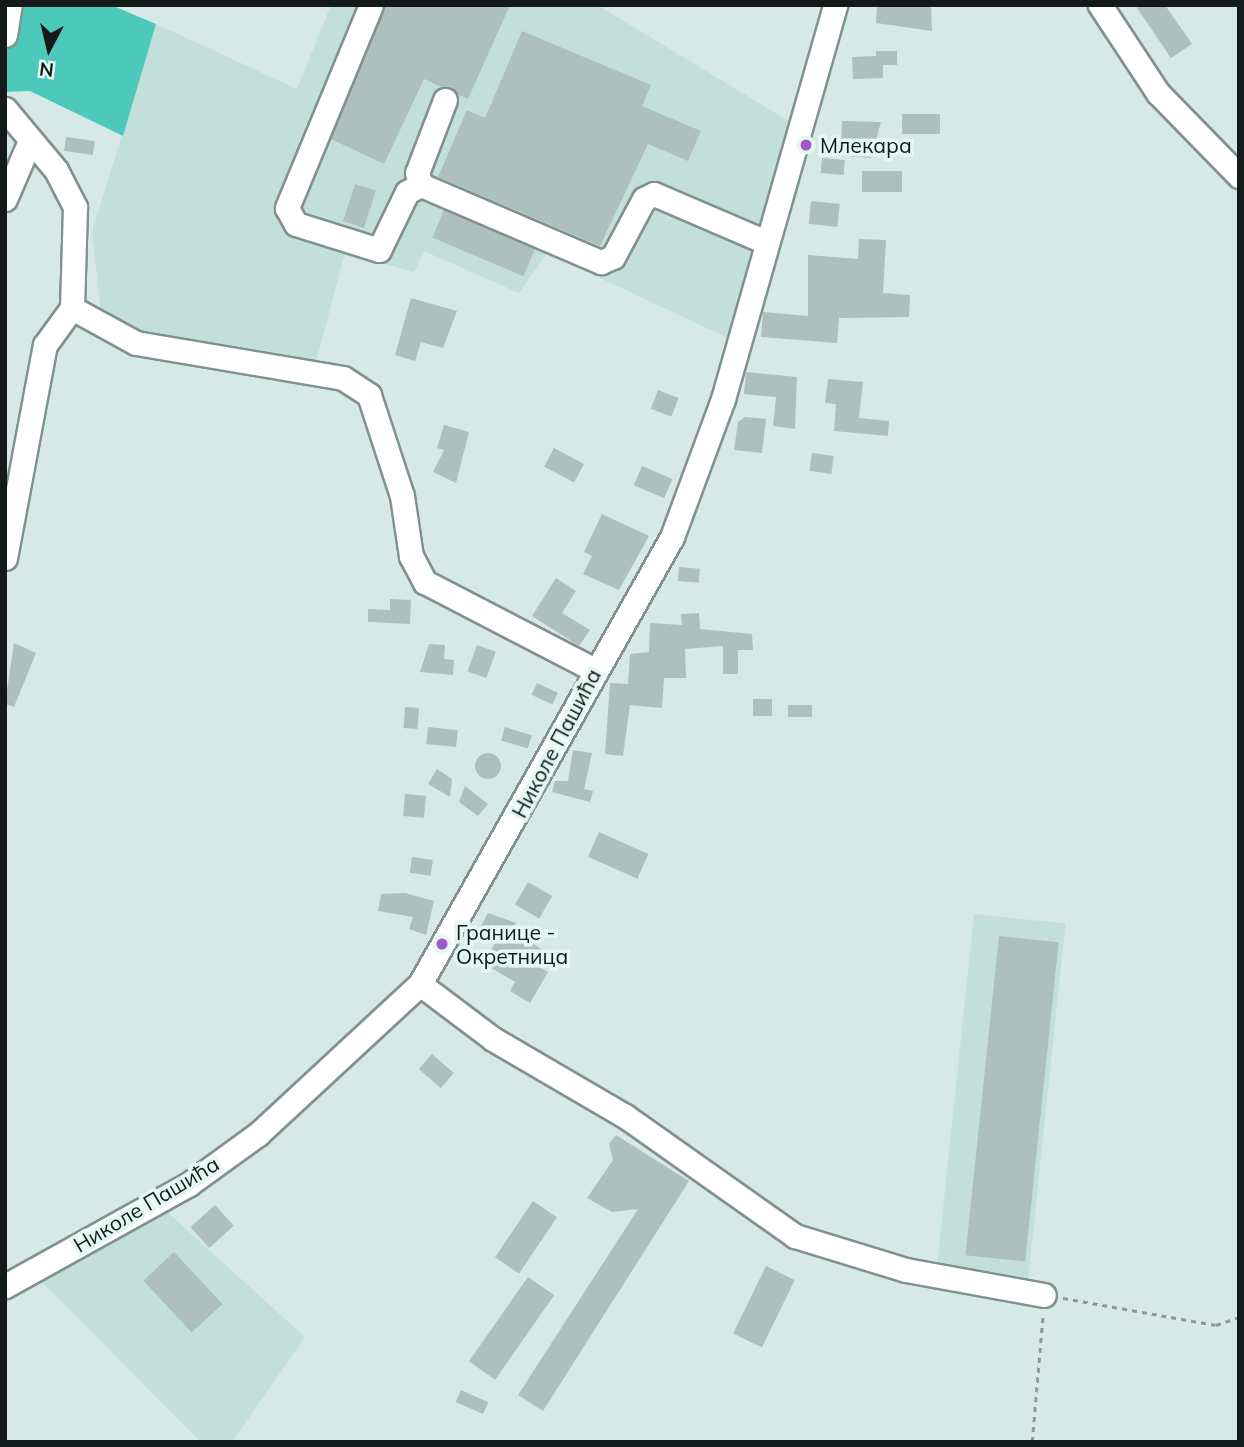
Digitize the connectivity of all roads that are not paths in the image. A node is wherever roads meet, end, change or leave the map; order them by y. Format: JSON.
{"nodes":[{"id":1,"x":10,"y":5,"type":"edge"},
{"id":2,"x":371,"y":5,"type":"edge"},
{"id":3,"x":835,"y":5,"type":"edge"},
{"id":4,"x":1100,"y":5,"type":"edge"},
{"id":5,"x":5,"y":35,"type":"edge"},
{"id":6,"x":445,"y":100,"type":"dead end"},
{"id":7,"x":5,"y":109,"type":"edge"},
{"id":8,"x":30,"y":141,"type":"junction"},
{"id":9,"x":1239,"y":176,"type":"edge"},
{"id":10,"x":421,"y":186,"type":"junction"},
{"id":11,"x":5,"y":198,"type":"edge"},
{"id":12,"x":766,"y":242,"type":"junction"},
{"id":13,"x":72,"y":308,"type":"junction"},
{"id":14,"x":5,"y":558,"type":"edge"},
{"id":15,"x":595,"y":670,"type":"junction"},
{"id":16,"x":420,"y":984,"type":"junction"},
{"id":17,"x":5,"y":1286,"type":"edge"},
{"id":18,"x":1044,"y":1295,"type":"road end"}],
"edges":[{"from":1,"to":5,"type":"street"},
{"from":2,"to":10,"type":"street"},
{"from":3,"to":12,"type":"street","name":"Николе Пашића"},
{"from":4,"to":9,"type":"street"},
{"from":6,"to":10,"type":"street"},
{"from":7,"to":8,"type":"street"},
{"from":8,"to":11,"type":"street"},
{"from":8,"to":13,"type":"street"},
{"from":10,"to":12,"type":"street"},
{"from":12,"to":15,"type":"street","name":"Николе Пашића"},
{"from":13,"to":14,"type":"street"},
{"from":13,"to":15,"type":"street"},
{"from":15,"to":16,"type":"street","name":"Николе Пашића"},
{"from":16,"to":17,"type":"street","name":"Николе Пашића"},
{"from":16,"to":18,"type":"street"}]}
